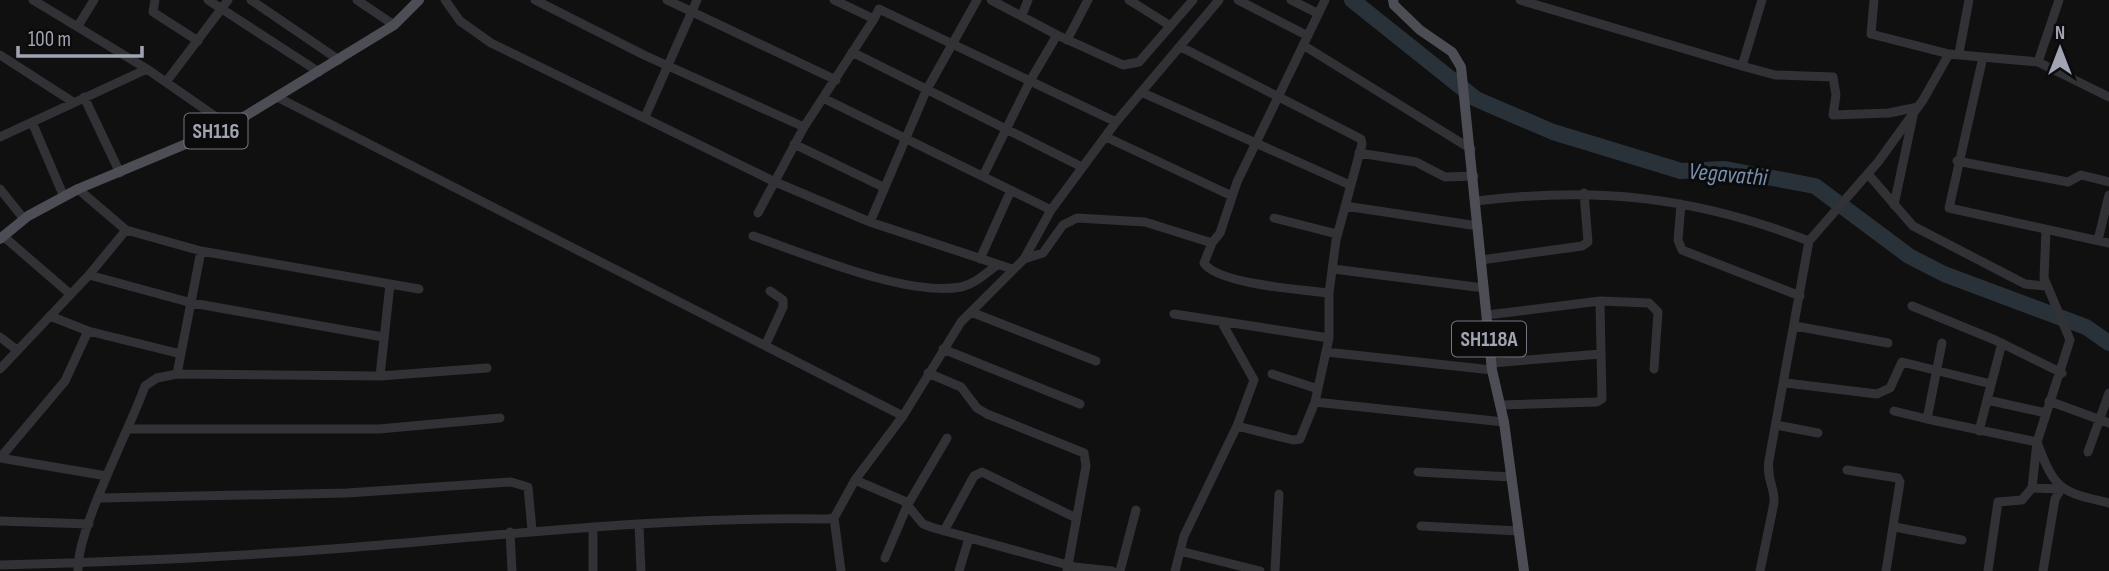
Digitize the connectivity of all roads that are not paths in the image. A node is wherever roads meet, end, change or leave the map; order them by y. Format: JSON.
{"nodes":[{"id":1,"x":33,"y":0,"type":"edge"},
{"id":2,"x":94,"y":0,"type":"edge"},
{"id":3,"x":155,"y":0,"type":"edge"},
{"id":4,"x":208,"y":0,"type":"edge"},
{"id":5,"x":228,"y":0,"type":"edge"},
{"id":6,"x":251,"y":0,"type":"edge"},
{"id":7,"x":357,"y":0,"type":"edge"},
{"id":8,"x":536,"y":0,"type":"edge"},
{"id":9,"x":667,"y":0,"type":"edge"},
{"id":10,"x":697,"y":0,"type":"edge"},
{"id":11,"x":834,"y":0,"type":"edge"},
{"id":12,"x":977,"y":0,"type":"edge"},
{"id":13,"x":991,"y":0,"type":"edge"},
{"id":14,"x":1028,"y":0,"type":"edge"},
{"id":15,"x":1088,"y":0,"type":"edge"},
{"id":16,"x":1130,"y":0,"type":"edge"},
{"id":17,"x":1194,"y":0,"type":"edge"},
{"id":18,"x":1219,"y":0,"type":"edge"},
{"id":19,"x":1238,"y":0,"type":"edge"},
{"id":20,"x":1291,"y":0,"type":"edge"},
{"id":21,"x":1393,"y":0,"type":"edge"},
{"id":22,"x":1520,"y":0,"type":"edge"},
{"id":23,"x":1762,"y":0,"type":"edge"},
{"id":24,"x":1874,"y":0,"type":"edge"},
{"id":25,"x":1969,"y":0,"type":"edge"},
{"id":26,"x":2059,"y":0,"type":"edge"},
{"id":27,"x":417,"y":1,"type":"edge"},
{"id":28,"x":447,"y":1,"type":"edge"},
{"id":29,"x":45,"y":3,"type":"edge"},
{"id":30,"x":881,"y":4,"type":"edge"},
{"id":31,"x":1321,"y":7,"type":"edge"},
{"id":32,"x":222,"y":9,"type":"junction"},
{"id":33,"x":691,"y":12,"type":"junction"},
{"id":34,"x":1021,"y":15,"type":"junction"},
{"id":35,"x":874,"y":19,"type":"junction"},
{"id":36,"x":394,"y":25,"type":"junction"},
{"id":37,"x":1169,"y":25,"type":"junction"},
{"id":38,"x":78,"y":26,"type":"junction"},
{"id":39,"x":1057,"y":35,"type":"junction"},
{"id":40,"x":1308,"y":36,"type":"junction"},
{"id":41,"x":1067,"y":40,"type":"junction"},
{"id":42,"x":198,"y":41,"type":"junction"},
{"id":43,"x":951,"y":44,"type":"junction"},
{"id":44,"x":1303,"y":45,"type":"junction"},
{"id":45,"x":1181,"y":47,"type":"junction"},
{"id":46,"x":852,"y":52,"type":"junction"},
{"id":47,"x":1954,"y":53,"type":"junction"},
{"id":48,"x":0,"y":55,"type":"edge"},
{"id":49,"x":1983,"y":57,"type":"junction"},
{"id":50,"x":338,"y":60,"type":"junction"},
{"id":51,"x":2038,"y":62,"type":"junction"},
{"id":52,"x":667,"y":66,"type":"junction"},
{"id":53,"x":1742,"y":66,"type":"junction"},
{"id":54,"x":148,"y":69,"type":"junction"},
{"id":55,"x":319,"y":72,"type":"junction"},
{"id":56,"x":836,"y":80,"type":"junction"},
{"id":57,"x":1030,"y":81,"type":"junction"},
{"id":58,"x":166,"y":82,"type":"junction"},
{"id":59,"x":926,"y":91,"type":"junction"},
{"id":60,"x":1141,"y":92,"type":"junction"},
{"id":61,"x":84,"y":97,"type":"junction"},
{"id":62,"x":277,"y":97,"type":"junction"},
{"id":63,"x":1278,"y":97,"type":"junction"},
{"id":64,"x":2109,"y":97,"type":"edge"},
{"id":65,"x":823,"y":98,"type":"junction"},
{"id":66,"x":73,"y":102,"type":"junction"},
{"id":67,"x":1915,"y":111,"type":"junction"},
{"id":68,"x":645,"y":117,"type":"junction"},
{"id":69,"x":33,"y":122,"type":"junction"},
{"id":70,"x":1116,"y":122,"type":"junction"},
{"id":71,"x":229,"y":126,"type":"junction"},
{"id":72,"x":804,"y":127,"type":"junction"},
{"id":73,"x":1007,"y":132,"type":"junction"},
{"id":74,"x":0,"y":137,"type":"edge"},
{"id":75,"x":1105,"y":137,"type":"junction"},
{"id":76,"x":904,"y":138,"type":"junction"},
{"id":77,"x":794,"y":144,"type":"junction"},
{"id":78,"x":1255,"y":145,"type":"junction"},
{"id":79,"x":1471,"y":149,"type":"junction"},
{"id":80,"x":1359,"y":153,"type":"junction"},
{"id":81,"x":1957,"y":160,"type":"junction"},
{"id":82,"x":1082,"y":167,"type":"junction"},
{"id":83,"x":120,"y":173,"type":"junction"},
{"id":84,"x":1868,"y":174,"type":"junction"},
{"id":85,"x":983,"y":176,"type":"junction"},
{"id":86,"x":1474,"y":176,"type":"junction"},
{"id":87,"x":773,"y":181,"type":"junction"},
{"id":88,"x":2109,"y":182,"type":"edge"},
{"id":89,"x":1350,"y":185,"type":"junction"},
{"id":90,"x":883,"y":187,"type":"junction"},
{"id":91,"x":78,"y":188,"type":"junction"},
{"id":92,"x":0,"y":189,"type":"edge"},
{"id":93,"x":1011,"y":190,"type":"junction"},
{"id":94,"x":1584,"y":193,"type":"junction"},
{"id":95,"x":2109,"y":195,"type":"edge"},
{"id":96,"x":1232,"y":196,"type":"junction"},
{"id":97,"x":64,"y":197,"type":"junction"},
{"id":98,"x":1476,"y":201,"type":"junction"},
{"id":99,"x":1681,"y":205,"type":"junction"},
{"id":100,"x":1894,"y":205,"type":"junction"},
{"id":101,"x":1345,"y":206,"type":"junction"},
{"id":102,"x":1051,"y":210,"type":"junction"},
{"id":103,"x":758,"y":213,"type":"dead end"},
{"id":104,"x":1274,"y":218,"type":"dead end"},
{"id":105,"x":24,"y":219,"type":"junction"},
{"id":106,"x":870,"y":222,"type":"junction"},
{"id":107,"x":1478,"y":226,"type":"junction"},
{"id":108,"x":126,"y":230,"type":"junction"},
{"id":109,"x":2046,"y":230,"type":"junction"},
{"id":110,"x":1337,"y":234,"type":"junction"},
{"id":111,"x":753,"y":236,"type":"dead end"},
{"id":112,"x":1,"y":237,"type":"edge"},
{"id":113,"x":2098,"y":240,"type":"junction"},
{"id":114,"x":1810,"y":241,"type":"junction"},
{"id":115,"x":1212,"y":243,"type":"junction"},
{"id":116,"x":2109,"y":243,"type":"edge"},
{"id":117,"x":201,"y":251,"type":"junction"},
{"id":118,"x":980,"y":259,"type":"junction"},
{"id":119,"x":1024,"y":259,"type":"junction"},
{"id":120,"x":1481,"y":260,"type":"junction"},
{"id":121,"x":997,"y":265,"type":"junction"},
{"id":122,"x":1013,"y":269,"type":"junction"},
{"id":123,"x":1333,"y":269,"type":"junction"},
{"id":124,"x":89,"y":275,"type":"junction"},
{"id":125,"x":390,"y":284,"type":"junction"},
{"id":126,"x":2046,"y":286,"type":"junction"},
{"id":127,"x":1484,"y":288,"type":"junction"},
{"id":128,"x":419,"y":289,"type":"dead end"},
{"id":129,"x":771,"y":291,"type":"dead end"},
{"id":130,"x":69,"y":293,"type":"junction"},
{"id":131,"x":1329,"y":293,"type":"junction"},
{"id":132,"x":1800,"y":296,"type":"junction"},
{"id":133,"x":1600,"y":301,"type":"junction"},
{"id":134,"x":192,"y":303,"type":"junction"},
{"id":135,"x":1912,"y":306,"type":"dead end"},
{"id":136,"x":971,"y":312,"type":"junction"},
{"id":137,"x":1174,"y":314,"type":"dead end"},
{"id":138,"x":1486,"y":315,"type":"junction"},
{"id":139,"x":50,"y":316,"type":"junction"},
{"id":140,"x":1221,"y":321,"type":"junction"},
{"id":141,"x":1795,"y":326,"type":"junction"},
{"id":142,"x":88,"y":331,"type":"junction"},
{"id":143,"x":0,"y":337,"type":"edge"},
{"id":144,"x":383,"y":337,"type":"junction"},
{"id":145,"x":1329,"y":338,"type":"junction"},
{"id":146,"x":1888,"y":343,"type":"dead end"},
{"id":147,"x":1942,"y":343,"type":"dead end"},
{"id":148,"x":2002,"y":343,"type":"junction"},
{"id":149,"x":765,"y":346,"type":"junction"},
{"id":150,"x":943,"y":349,"type":"junction"},
{"id":151,"x":17,"y":350,"type":"junction"},
{"id":152,"x":1326,"y":352,"type":"junction"},
{"id":153,"x":181,"y":354,"type":"junction"},
{"id":154,"x":1601,"y":354,"type":"junction"},
{"id":155,"x":1096,"y":361,"type":"dead end"},
{"id":156,"x":1491,"y":367,"type":"junction"},
{"id":157,"x":487,"y":368,"type":"dead end"},
{"id":158,"x":0,"y":369,"type":"edge"},
{"id":159,"x":1654,"y":369,"type":"dead end"},
{"id":160,"x":1937,"y":370,"type":"junction"},
{"id":161,"x":928,"y":373,"type":"junction"},
{"id":162,"x":2062,"y":373,"type":"junction"},
{"id":163,"x":177,"y":374,"type":"junction"},
{"id":164,"x":1272,"y":374,"type":"dead end"},
{"id":165,"x":380,"y":376,"type":"junction"},
{"id":166,"x":1786,"y":383,"type":"junction"},
{"id":167,"x":1991,"y":384,"type":"junction"},
{"id":168,"x":1318,"y":389,"type":"junction"},
{"id":169,"x":2109,"y":393,"type":"edge"},
{"id":170,"x":1987,"y":400,"type":"junction"},
{"id":171,"x":2049,"y":401,"type":"junction"},
{"id":172,"x":1315,"y":402,"type":"junction"},
{"id":173,"x":1080,"y":404,"type":"dead end"},
{"id":174,"x":1500,"y":405,"type":"junction"},
{"id":175,"x":1894,"y":411,"type":"dead end"},
{"id":176,"x":2046,"y":414,"type":"junction"},
{"id":177,"x":903,"y":416,"type":"junction"},
{"id":178,"x":500,"y":418,"type":"dead end"},
{"id":179,"x":1927,"y":419,"type":"junction"},
{"id":180,"x":2104,"y":421,"type":"edge"},
{"id":181,"x":1504,"y":422,"type":"junction"},
{"id":182,"x":1776,"y":425,"type":"junction"},
{"id":183,"x":1237,"y":426,"type":"junction"},
{"id":184,"x":130,"y":429,"type":"junction"},
{"id":185,"x":1979,"y":431,"type":"junction"},
{"id":186,"x":1818,"y":433,"type":"dead end"},
{"id":187,"x":947,"y":438,"type":"dead end"},
{"id":188,"x":2037,"y":442,"type":"junction"},
{"id":189,"x":2088,"y":453,"type":"dead end"},
{"id":190,"x":0,"y":458,"type":"edge"},
{"id":191,"x":1847,"y":470,"type":"dead end"},
{"id":192,"x":1418,"y":472,"type":"dead end"},
{"id":193,"x":107,"y":476,"type":"junction"},
{"id":194,"x":1512,"y":477,"type":"junction"},
{"id":195,"x":855,"y":480,"type":"junction"},
{"id":196,"x":2032,"y":488,"type":"junction"},
{"id":197,"x":2061,"y":489,"type":"junction"},
{"id":198,"x":1279,"y":494,"type":"dead end"},
{"id":199,"x":100,"y":498,"type":"junction"},
{"id":200,"x":2109,"y":503,"type":"edge"},
{"id":201,"x":907,"y":506,"type":"junction"},
{"id":202,"x":1136,"y":510,"type":"dead end"},
{"id":203,"x":834,"y":518,"type":"junction"},
{"id":204,"x":1076,"y":518,"type":"junction"},
{"id":205,"x":0,"y":521,"type":"edge"},
{"id":206,"x":89,"y":524,"type":"junction"},
{"id":207,"x":639,"y":524,"type":"junction"},
{"id":208,"x":1421,"y":526,"type":"dead end"},
{"id":209,"x":593,"y":527,"type":"junction"},
{"id":210,"x":1895,"y":527,"type":"junction"},
{"id":211,"x":532,"y":530,"type":"junction"},
{"id":212,"x":944,"y":531,"type":"junction"},
{"id":213,"x":1519,"y":531,"type":"junction"},
{"id":214,"x":510,"y":532,"type":"junction"},
{"id":215,"x":969,"y":538,"type":"junction"},
{"id":216,"x":1962,"y":540,"type":"dead end"},
{"id":217,"x":1180,"y":551,"type":"junction"},
{"id":218,"x":886,"y":558,"type":"dead end"},
{"id":219,"x":0,"y":565,"type":"edge"},
{"id":220,"x":78,"y":567,"type":"edge"},
{"id":221,"x":1068,"y":568,"type":"edge"},
{"id":222,"x":512,"y":571,"type":"edge"},
{"id":223,"x":593,"y":571,"type":"edge"},
{"id":224,"x":641,"y":571,"type":"edge"},
{"id":225,"x":841,"y":571,"type":"edge"},
{"id":226,"x":959,"y":571,"type":"edge"},
{"id":227,"x":1112,"y":571,"type":"edge"},
{"id":228,"x":1121,"y":571,"type":"edge"},
{"id":229,"x":1175,"y":571,"type":"edge"},
{"id":230,"x":1260,"y":571,"type":"edge"},
{"id":231,"x":1275,"y":571,"type":"edge"},
{"id":232,"x":1524,"y":571,"type":"edge"},
{"id":233,"x":1760,"y":571,"type":"edge"},
{"id":234,"x":1886,"y":571,"type":"edge"},
{"id":235,"x":1988,"y":571,"type":"edge"},
{"id":236,"x":2043,"y":571,"type":"edge"}],
"edges":[{"from":1,"to":29,"type":"street"},
{"from":2,"to":38,"type":"street"},
{"from":3,"to":42,"type":"street"},
{"from":4,"to":32,"type":"street"},
{"from":5,"to":32,"type":"street"},
{"from":6,"to":50,"type":"street"},
{"from":7,"to":36,"type":"street"},
{"from":8,"to":52,"type":"street"},
{"from":9,"to":33,"type":"street"},
{"from":10,"to":33,"type":"street"},
{"from":11,"to":35,"type":"street"},
{"from":12,"to":43,"type":"street"},
{"from":13,"to":34,"type":"street"},
{"from":14,"to":34,"type":"street"},
{"from":15,"to":41,"type":"street"},
{"from":16,"to":37,"type":"street"},
{"from":17,"to":37,"type":"street"},
{"from":18,"to":45,"type":"street"},
{"from":19,"to":40,"type":"street"},
{"from":20,"to":31,"type":"street"},
{"from":21,"to":79,"type":"main road","number":"SH118A"},
{"from":22,"to":53,"type":"street"},
{"from":23,"to":53,"type":"street"},
{"from":24,"to":47,"type":"street"},
{"from":25,"to":47,"type":"street"},
{"from":26,"to":51,"type":"street"},
{"from":27,"to":36,"type":"main road","number":"SH116"},
{"from":28,"to":68,"type":"street"},
{"from":29,"to":38,"type":"street"},
{"from":30,"to":35,"type":"street"},
{"from":30,"to":43,"type":"street"},
{"from":31,"to":40,"type":"street"},
{"from":32,"to":42,"type":"street"},
{"from":32,"to":55,"type":"street"},
{"from":33,"to":52,"type":"street"},
{"from":33,"to":56,"type":"street"},
{"from":34,"to":39,"type":"street"},
{"from":35,"to":46,"type":"street"},
{"from":36,"to":50,"type":"main road","number":"SH116"},
{"from":37,"to":41,"type":"street"},
{"from":38,"to":54,"type":"street"},
{"from":39,"to":41,"type":"street"},
{"from":39,"to":57,"type":"street"},
{"from":40,"to":44,"type":"street"},
{"from":42,"to":58,"type":"street"},
{"from":43,"to":57,"type":"street"},
{"from":43,"to":59,"type":"street"},
{"from":44,"to":63,"type":"street"},
{"from":44,"to":79,"type":"street"},
{"from":45,"to":60,"type":"street"},
{"from":45,"to":63,"type":"street"},
{"from":46,"to":56,"type":"street"},
{"from":46,"to":59,"type":"street"},
{"from":47,"to":49,"type":"street"},
{"from":47,"to":67,"type":"street"},
{"from":48,"to":66,"type":"street"},
{"from":49,"to":51,"type":"street"},
{"from":49,"to":81,"type":"street"},
{"from":50,"to":55,"type":"main road","number":"SH116"},
{"from":51,"to":64,"type":"street"},
{"from":52,"to":68,"type":"street"},
{"from":52,"to":72,"type":"street"},
{"from":53,"to":67,"type":"street"},
{"from":54,"to":58,"type":"street"},
{"from":54,"to":61,"type":"street"},
{"from":55,"to":62,"type":"main road","number":"SH116"},
{"from":56,"to":65,"type":"street"},
{"from":57,"to":70,"type":"street"},
{"from":57,"to":73,"type":"street"},
{"from":58,"to":71,"type":"street"},
{"from":59,"to":73,"type":"street"},
{"from":59,"to":76,"type":"street"},
{"from":60,"to":70,"type":"street"},
{"from":60,"to":78,"type":"street"},
{"from":61,"to":66,"type":"street"},
{"from":61,"to":83,"type":"street"},
{"from":62,"to":71,"type":"main road","number":"SH116"},
{"from":62,"to":149,"type":"street"},
{"from":63,"to":78,"type":"street"},
{"from":63,"to":80,"type":"street"},
{"from":65,"to":72,"type":"street"},
{"from":65,"to":76,"type":"street"},
{"from":66,"to":69,"type":"street"},
{"from":67,"to":84,"type":"street"},
{"from":67,"to":100,"type":"street"},
{"from":68,"to":87,"type":"street"},
{"from":69,"to":74,"type":"street"},
{"from":69,"to":97,"type":"street"},
{"from":70,"to":75,"type":"street"},
{"from":71,"to":83,"type":"main road","number":"SH116"},
{"from":72,"to":77,"type":"street"},
{"from":73,"to":82,"type":"street"},
{"from":73,"to":85,"type":"street"},
{"from":75,"to":82,"type":"street"},
{"from":75,"to":96,"type":"street"},
{"from":76,"to":85,"type":"street"},
{"from":76,"to":90,"type":"street"},
{"from":77,"to":87,"type":"street"},
{"from":77,"to":90,"type":"street"},
{"from":78,"to":89,"type":"street"},
{"from":78,"to":96,"type":"street"},
{"from":79,"to":86,"type":"main road","number":"SH118A"},
{"from":80,"to":86,"type":"street"},
{"from":80,"to":89,"type":"street"},
{"from":81,"to":88,"type":"street"},
{"from":81,"to":109,"type":"street"},
{"from":82,"to":102,"type":"street"},
{"from":83,"to":91,"type":"main road","number":"SH116"},
{"from":84,"to":100,"type":"street"},
{"from":84,"to":114,"type":"street"},
{"from":85,"to":93,"type":"street"},
{"from":86,"to":98,"type":"main road","number":"SH118A"},
{"from":87,"to":103,"type":"street"},
{"from":87,"to":106,"type":"street"},
{"from":89,"to":101,"type":"street"},
{"from":90,"to":106,"type":"street"},
{"from":91,"to":97,"type":"main road","number":"SH116"},
{"from":91,"to":108,"type":"street"},
{"from":92,"to":105,"type":"street"},
{"from":93,"to":102,"type":"street"},
{"from":93,"to":118,"type":"street"},
{"from":94,"to":98,"type":"street"},
{"from":94,"to":99,"type":"street"},
{"from":94,"to":120,"type":"street"},
{"from":95,"to":113,"type":"street"},
{"from":96,"to":115,"type":"street"},
{"from":97,"to":105,"type":"main road","number":"SH116"},
{"from":98,"to":107,"type":"main road","number":"SH118A"},
{"from":99,"to":114,"type":"street"},
{"from":99,"to":132,"type":"street"},
{"from":100,"to":126,"type":"street"},
{"from":101,"to":107,"type":"street"},
{"from":101,"to":110,"type":"street"},
{"from":102,"to":119,"type":"street"},
{"from":104,"to":110,"type":"street"},
{"from":105,"to":112,"type":"main road","number":"SH116"},
{"from":106,"to":118,"type":"street"},
{"from":107,"to":120,"type":"main road","number":"SH118A"},
{"from":108,"to":117,"type":"street"},
{"from":108,"to":124,"type":"street"},
{"from":109,"to":113,"type":"street"},
{"from":109,"to":126,"type":"street"},
{"from":110,"to":123,"type":"street"},
{"from":111,"to":121,"type":"street"},
{"from":112,"to":130,"type":"street"},
{"from":113,"to":116,"type":"street"},
{"from":114,"to":132,"type":"street"},
{"from":115,"to":119,"type":"street"},
{"from":115,"to":131,"type":"street"},
{"from":117,"to":125,"type":"street"},
{"from":117,"to":134,"type":"street"},
{"from":118,"to":121,"type":"street"},
{"from":119,"to":122,"type":"street"},
{"from":120,"to":127,"type":"main road","number":"SH118A"},
{"from":121,"to":122,"type":"street"},
{"from":122,"to":136,"type":"street"},
{"from":123,"to":127,"type":"street"},
{"from":123,"to":131,"type":"street"},
{"from":124,"to":130,"type":"street"},
{"from":124,"to":134,"type":"street"},
{"from":125,"to":128,"type":"street"},
{"from":125,"to":144,"type":"street"},
{"from":126,"to":162,"type":"street"},
{"from":127,"to":138,"type":"main road","number":"SH118A"},
{"from":129,"to":149,"type":"street"},
{"from":130,"to":139,"type":"street"},
{"from":131,"to":145,"type":"street"},
{"from":132,"to":141,"type":"street"},
{"from":133,"to":138,"type":"street"},
{"from":133,"to":154,"type":"street"},
{"from":133,"to":159,"type":"street"},
{"from":134,"to":144,"type":"street"},
{"from":134,"to":153,"type":"street"},
{"from":135,"to":148,"type":"street"},
{"from":136,"to":150,"type":"street"},
{"from":136,"to":155,"type":"street"},
{"from":137,"to":140,"type":"street"},
{"from":138,"to":156,"type":"main road","number":"SH118A"},
{"from":139,"to":142,"type":"street"},
{"from":139,"to":151,"type":"street"},
{"from":140,"to":145,"type":"street"},
{"from":140,"to":183,"type":"street"},
{"from":141,"to":146,"type":"street"},
{"from":141,"to":166,"type":"street"},
{"from":142,"to":153,"type":"street"},
{"from":142,"to":190,"type":"street"},
{"from":143,"to":151,"type":"street"},
{"from":144,"to":165,"type":"street"},
{"from":145,"to":152,"type":"street"},
{"from":147,"to":160,"type":"street"},
{"from":148,"to":162,"type":"street"},
{"from":148,"to":167,"type":"street"},
{"from":149,"to":177,"type":"street"},
{"from":150,"to":161,"type":"street"},
{"from":150,"to":173,"type":"street"},
{"from":151,"to":158,"type":"street"},
{"from":152,"to":156,"type":"street"},
{"from":152,"to":168,"type":"street"},
{"from":153,"to":163,"type":"street"},
{"from":154,"to":156,"type":"street"},
{"from":154,"to":174,"type":"street"},
{"from":156,"to":174,"type":"main road","number":"SH118A"},
{"from":157,"to":165,"type":"street"},
{"from":160,"to":166,"type":"street"},
{"from":160,"to":167,"type":"street"},
{"from":160,"to":179,"type":"street"},
{"from":161,"to":177,"type":"street"},
{"from":161,"to":204,"type":"street"},
{"from":162,"to":171,"type":"street"},
{"from":163,"to":165,"type":"street"},
{"from":163,"to":184,"type":"street"},
{"from":164,"to":168,"type":"street"},
{"from":166,"to":182,"type":"street"},
{"from":167,"to":170,"type":"street"},
{"from":168,"to":172,"type":"street"},
{"from":169,"to":180,"type":"street"},
{"from":170,"to":176,"type":"street"},
{"from":170,"to":185,"type":"street"},
{"from":171,"to":176,"type":"street"},
{"from":171,"to":180,"type":"street"},
{"from":172,"to":181,"type":"street"},
{"from":172,"to":183,"type":"street"},
{"from":174,"to":181,"type":"main road","number":"SH118A"},
{"from":175,"to":179,"type":"street"},
{"from":176,"to":188,"type":"street"},
{"from":177,"to":195,"type":"street"},
{"from":178,"to":184,"type":"street"},
{"from":179,"to":185,"type":"street"},
{"from":180,"to":189,"type":"street"},
{"from":181,"to":194,"type":"main road","number":"SH118A"},
{"from":182,"to":186,"type":"street"},
{"from":182,"to":233,"type":"street"},
{"from":183,"to":217,"type":"street"},
{"from":184,"to":193,"type":"street"},
{"from":185,"to":188,"type":"street"},
{"from":187,"to":201,"type":"street"},
{"from":188,"to":196,"type":"street"},
{"from":188,"to":197,"type":"street"},
{"from":190,"to":193,"type":"street"},
{"from":191,"to":210,"type":"street"},
{"from":192,"to":194,"type":"street"},
{"from":193,"to":199,"type":"street"},
{"from":194,"to":213,"type":"main road","number":"SH118A"},
{"from":195,"to":201,"type":"street"},
{"from":195,"to":203,"type":"street"},
{"from":196,"to":197,"type":"street"},
{"from":196,"to":235,"type":"street"},
{"from":197,"to":200,"type":"street"},
{"from":197,"to":236,"type":"street"},
{"from":198,"to":231,"type":"street"},
{"from":199,"to":206,"type":"street"},
{"from":199,"to":211,"type":"street"},
{"from":201,"to":212,"type":"street"},
{"from":201,"to":218,"type":"street"},
{"from":202,"to":228,"type":"street"},
{"from":203,"to":207,"type":"street"},
{"from":203,"to":225,"type":"street"},
{"from":204,"to":212,"type":"street"},
{"from":204,"to":221,"type":"street"},
{"from":205,"to":206,"type":"street"},
{"from":206,"to":220,"type":"street"},
{"from":207,"to":209,"type":"street"},
{"from":207,"to":224,"type":"street"},
{"from":208,"to":213,"type":"street"},
{"from":209,"to":211,"type":"street"},
{"from":209,"to":223,"type":"street"},
{"from":210,"to":216,"type":"street"},
{"from":210,"to":234,"type":"street"},
{"from":211,"to":214,"type":"street"},
{"from":212,"to":215,"type":"street"},
{"from":213,"to":232,"type":"main road","number":"SH118A"},
{"from":214,"to":220,"type":"street"},
{"from":214,"to":222,"type":"street"},
{"from":215,"to":221,"type":"street"},
{"from":215,"to":226,"type":"street"},
{"from":217,"to":229,"type":"street"},
{"from":217,"to":230,"type":"street"},
{"from":219,"to":220,"type":"street"},
{"from":221,"to":227,"type":"street"}]}
